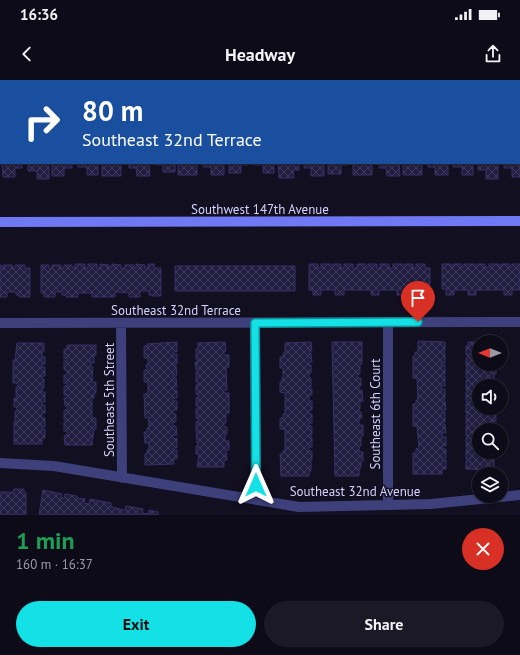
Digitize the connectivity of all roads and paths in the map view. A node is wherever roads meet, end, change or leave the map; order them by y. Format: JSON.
{"nodes":[{"id":1,"x":0,"y":222,"type":"edge"},
{"id":2,"x":520,"y":222,"type":"edge"},
{"id":3,"x":388,"y":322,"type":"junction"},
{"id":4,"x":520,"y":322,"type":"edge"},
{"id":5,"x":0,"y":323,"type":"edge"},
{"id":6,"x":121,"y":323,"type":"junction"},
{"id":7,"x":255,"y":323,"type":"junction"},
{"id":8,"x":0,"y":463,"type":"edge"},
{"id":9,"x":122,"y":478,"type":"junction"},
{"id":10,"x":520,"y":495,"type":"edge"},
{"id":11,"x":256,"y":500,"type":"junction"},
{"id":12,"x":388,"y":505,"type":"junction"}],
"edges":[{"from":1,"to":2,"type":"street","name":"Southwest 147th Avenue"},
{"from":3,"to":4,"type":"street","name":"Southeast 32nd Terrace"},
{"from":3,"to":7,"type":"street","name":"Southeast 32nd Terrace"},
{"from":3,"to":12,"type":"street","name":"Southeast 6th Court"},
{"from":5,"to":6,"type":"street","name":"Southeast 32nd Terrace"},
{"from":6,"to":7,"type":"street","name":"Southeast 32nd Terrace"},
{"from":6,"to":9,"type":"street","name":"Southeast 5th Street"},
{"from":7,"to":11,"type":"street"},
{"from":8,"to":9,"type":"street","name":"Southeast 32nd Avenue"},
{"from":9,"to":11,"type":"street","name":"Southeast 32nd Avenue"},
{"from":10,"to":12,"type":"street","name":"Southeast 32nd Avenue"},
{"from":11,"to":12,"type":"street","name":"Southeast 32nd Avenue"}]}
